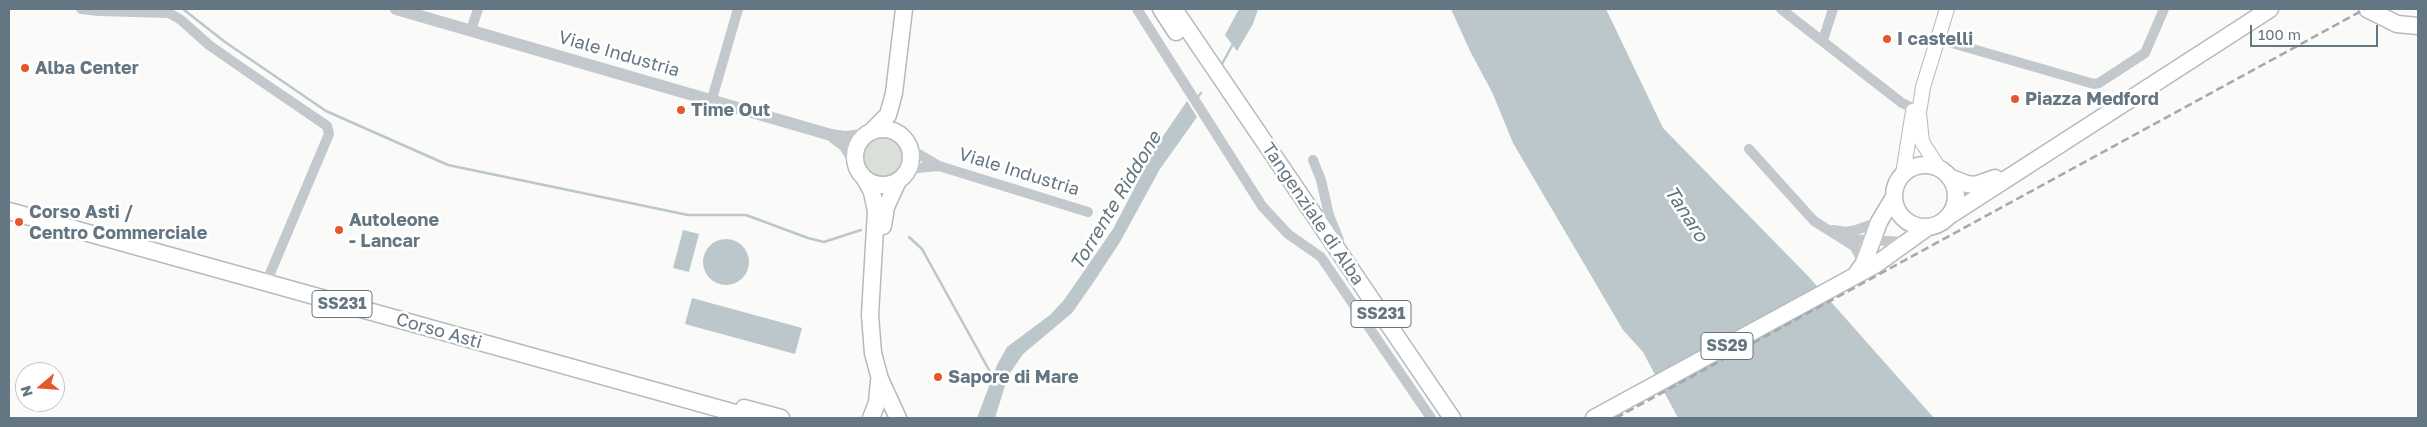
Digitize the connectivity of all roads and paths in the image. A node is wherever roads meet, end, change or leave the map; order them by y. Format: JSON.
{"nodes":[{"id":1,"x":80,"y":9,"type":"edge"},
{"id":2,"x":396,"y":9,"type":"edge"},
{"id":3,"x":478,"y":9,"type":"edge"},
{"id":4,"x":738,"y":9,"type":"edge"},
{"id":5,"x":904,"y":9,"type":"edge"},
{"id":6,"x":1137,"y":9,"type":"edge"},
{"id":7,"x":1161,"y":9,"type":"edge"},
{"id":8,"x":1174,"y":9,"type":"edge"},
{"id":9,"x":1178,"y":9,"type":"edge"},
{"id":10,"x":1781,"y":9,"type":"edge"},
{"id":11,"x":1833,"y":9,"type":"edge"},
{"id":12,"x":1947,"y":9,"type":"edge"},
{"id":13,"x":2164,"y":9,"type":"edge"},
{"id":14,"x":2270,"y":9,"type":"edge"},
{"id":15,"x":2367,"y":9,"type":"edge"},
{"id":16,"x":2418,"y":26,"type":"edge"},
{"id":17,"x":471,"y":30,"type":"junction"},
{"id":18,"x":1193,"y":37,"type":"junction"},
{"id":19,"x":1938,"y":39,"type":"junction"},
{"id":20,"x":1823,"y":40,"type":"junction"},
{"id":21,"x":1923,"y":87,"type":"junction"},
{"id":22,"x":894,"y":93,"type":"junction"},
{"id":23,"x":712,"y":99,"type":"junction"},
{"id":24,"x":1913,"y":108,"type":"junction"},
{"id":25,"x":869,"y":133,"type":"junction"},
{"id":26,"x":2078,"y":133,"type":"junction"},
{"id":27,"x":831,"y":135,"type":"junction"},
{"id":28,"x":907,"y":144,"type":"junction"},
{"id":29,"x":1749,"y":149,"type":"dead end"},
{"id":30,"x":1312,"y":160,"type":"dead end"},
{"id":31,"x":856,"y":164,"type":"junction"},
{"id":32,"x":939,"y":166,"type":"junction"},
{"id":33,"x":909,"y":169,"type":"junction"},
{"id":34,"x":1903,"y":174,"type":"junction"},
{"id":35,"x":1945,"y":174,"type":"junction"},
{"id":36,"x":865,"y":179,"type":"junction"},
{"id":37,"x":897,"y":182,"type":"junction"},
{"id":38,"x":1894,"y":197,"type":"junction"},
{"id":39,"x":9,"y":211,"type":"edge"},
{"id":40,"x":1088,"y":212,"type":"dead end"},
{"id":41,"x":1306,"y":212,"type":"junction"},
{"id":42,"x":1949,"y":216,"type":"junction"},
{"id":43,"x":1879,"y":222,"type":"junction"},
{"id":44,"x":1928,"y":227,"type":"junction"},
{"id":45,"x":1824,"y":228,"type":"junction"},
{"id":46,"x":1846,"y":239,"type":"junction"},
{"id":47,"x":1870,"y":242,"type":"junction"},
{"id":48,"x":1907,"y":242,"type":"junction"},
{"id":49,"x":1864,"y":263,"type":"junction"},
{"id":50,"x":1847,"y":281,"type":"junction"},
{"id":51,"x":266,"y":282,"type":"junction"},
{"id":52,"x":880,"y":379,"type":"junction"},
{"id":53,"x":676,"y":397,"type":"junction"},
{"id":54,"x":753,"y":418,"type":"edge"},
{"id":55,"x":781,"y":418,"type":"edge"},
{"id":56,"x":872,"y":418,"type":"edge"},
{"id":57,"x":898,"y":418,"type":"edge"},
{"id":58,"x":910,"y":418,"type":"edge"},
{"id":59,"x":1431,"y":418,"type":"edge"},
{"id":60,"x":1439,"y":418,"type":"edge"},
{"id":61,"x":1452,"y":418,"type":"edge"},
{"id":62,"x":1460,"y":418,"type":"edge"},
{"id":63,"x":1594,"y":418,"type":"edge"}],
"edges":[{"from":1,"to":51,"type":"street"},
{"from":2,"to":17,"type":"street","name":"Viale Industria"},
{"from":3,"to":17,"type":"street"},
{"from":4,"to":23,"type":"street"},
{"from":5,"to":22,"type":"main road"},
{"from":6,"to":59,"type":"street"},
{"from":7,"to":41,"type":"main road","name":"Tangenziale di Alba","number":"SS231"},
{"from":8,"to":18,"type":"main road","name":"Tangenziale di Alba","number":"SS231"},
{"from":9,"to":18,"type":"main road"},
{"from":10,"to":20,"type":"street"},
{"from":11,"to":20,"type":"street"},
{"from":12,"to":19,"type":"main road"},
{"from":13,"to":19,"type":"street"},
{"from":14,"to":26,"type":"main road"},
{"from":15,"to":16,"type":"main road"},
{"from":17,"to":23,"type":"street","name":"Viale Industria"},
{"from":18,"to":41,"type":"main road","name":"Tangenziale di Alba","number":"SS231"},
{"from":19,"to":21,"type":"main road"},
{"from":20,"to":24,"type":"street"},
{"from":21,"to":24,"type":"main road"},
{"from":21,"to":35,"type":"main road"},
{"from":22,"to":25,"type":"main road"},
{"from":22,"to":28,"type":"main road"},
{"from":23,"to":27,"type":"street","name":"Viale Industria"},
{"from":24,"to":34,"type":"main road"},
{"from":25,"to":27,"type":"street","name":"Viale Industria"},
{"from":25,"to":28,"type":"main road"},
{"from":25,"to":31,"type":"main road"},
{"from":26,"to":35,"type":"main road"},
{"from":26,"to":42,"type":"main road"},
{"from":27,"to":31,"type":"street","name":"Viale Industria"},
{"from":28,"to":32,"type":"street","name":"Viale Industria"},
{"from":28,"to":33,"type":"main road"},
{"from":29,"to":45,"type":"street"},
{"from":30,"to":62,"type":"street"},
{"from":31,"to":36,"type":"main road"},
{"from":32,"to":33,"type":"street","name":"Viale Industria"},
{"from":32,"to":40,"type":"street","name":"Viale Industria"},
{"from":33,"to":37,"type":"main road"},
{"from":34,"to":35,"type":"main road"},
{"from":34,"to":38,"type":"main road"},
{"from":35,"to":42,"type":"main road"},
{"from":36,"to":37,"type":"main road"},
{"from":36,"to":52,"type":"main road"},
{"from":37,"to":58,"type":"main road"},
{"from":38,"to":43,"type":"main road","number":"SS29"},
{"from":38,"to":44,"type":"main road"},
{"from":39,"to":51,"type":"main road","name":"Corso Asti","number":"SS231"},
{"from":41,"to":60,"type":"main road","name":"Tangenziale di Alba","number":"SS231"},
{"from":41,"to":61,"type":"main road","name":"Tangenziale di Alba","number":"SS231"},
{"from":42,"to":44,"type":"main road"},
{"from":43,"to":45,"type":"street"},
{"from":43,"to":47,"type":"main road","number":"SS29"},
{"from":44,"to":48,"type":"main road","number":"SS29"},
{"from":45,"to":46,"type":"street"},
{"from":46,"to":47,"type":"street"},
{"from":46,"to":49,"type":"street"},
{"from":47,"to":48,"type":"street"},
{"from":47,"to":49,"type":"main road","number":"SS29"},
{"from":48,"to":50,"type":"main road","number":"SS29"},
{"from":49,"to":50,"type":"main road","number":"SS29"},
{"from":50,"to":63,"type":"main road","number":"SS29"},
{"from":51,"to":53,"type":"main road","name":"Corso Asti","number":"SS231"},
{"from":52,"to":56,"type":"main road"},
{"from":52,"to":57,"type":"main road"},
{"from":53,"to":54,"type":"main road","name":"Corso Asti","number":"SS231"},
{"from":53,"to":55,"type":"main road"}]}
